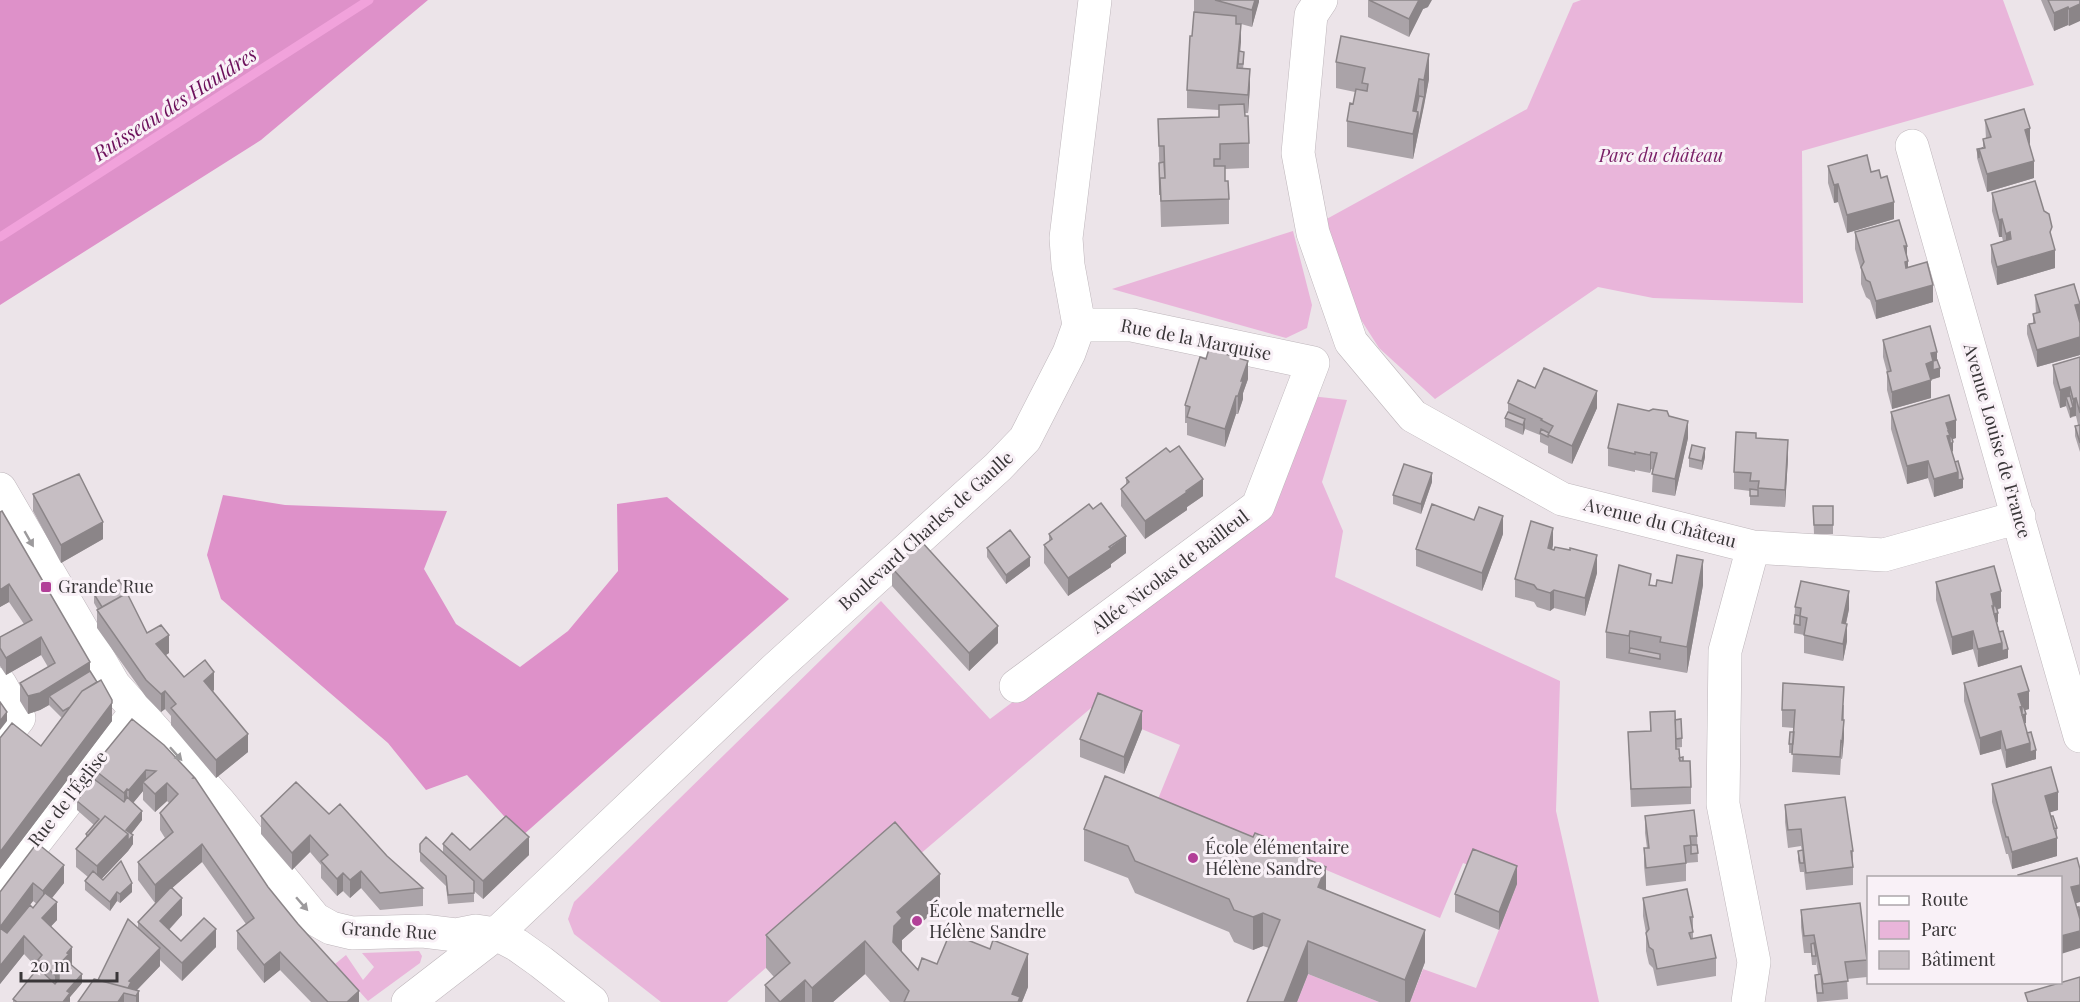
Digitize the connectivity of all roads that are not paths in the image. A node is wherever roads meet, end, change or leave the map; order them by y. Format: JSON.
{"nodes":[{"id":1,"x":1095,"y":0,"type":"edge"},
{"id":2,"x":1320,"y":0,"type":"edge"},
{"id":3,"x":1912,"y":146,"type":"dead end"},
{"id":4,"x":1079,"y":325,"type":"junction"},
{"id":5,"x":1351,"y":342,"type":"junction"},
{"id":6,"x":1313,"y":363,"type":"junction"},
{"id":7,"x":0,"y":489,"type":"edge"},
{"id":8,"x":2019,"y":517,"type":"junction"},
{"id":9,"x":1753,"y":547,"type":"junction"},
{"id":10,"x":0,"y":684,"type":"edge"},
{"id":11,"x":1016,"y":686,"type":"dead end"},
{"id":12,"x":137,"y":711,"type":"junction"},
{"id":13,"x":2080,"y":736,"type":"edge"},
{"id":14,"x":0,"y":742,"type":"edge"},
{"id":15,"x":0,"y":887,"type":"edge"},
{"id":16,"x":496,"y":934,"type":"junction"},
{"id":17,"x":590,"y":1001,"type":"edge"},
{"id":18,"x":408,"y":1002,"type":"edge"},
{"id":19,"x":1748,"y":1002,"type":"edge"}],
"edges":[{"from":1,"to":4,"type":"street"},
{"from":2,"to":5,"type":"street","name":"Avenue du Château"},
{"from":3,"to":8,"type":"street","name":"Avenue Louise de France"},
{"from":4,"to":6,"type":"street","name":"Rue de la Marquise"},
{"from":4,"to":16,"type":"street","name":"Boulevard Charles de Gaulle"},
{"from":5,"to":6,"type":"street"},
{"from":5,"to":9,"type":"street","name":"Avenue du Château"},
{"from":6,"to":11,"type":"street","name":"Allée Nicolas de Bailleul"},
{"from":7,"to":12,"type":"street","name":"Grande Rue","one_way":true},
{"from":8,"to":9,"type":"street","name":"Avenue du Château"},
{"from":8,"to":13,"type":"street","name":"Avenue Louise de France"},
{"from":9,"to":19,"type":"street"},
{"from":10,"to":14,"type":"street"},
{"from":12,"to":15,"type":"street","name":"Rue de l'Église"},
{"from":12,"to":16,"type":"street","name":"Grande Rue","one_way":true},
{"from":16,"to":17,"type":"street"},
{"from":16,"to":18,"type":"street","name":"Boulevard Charles de Gaulle"}]}
